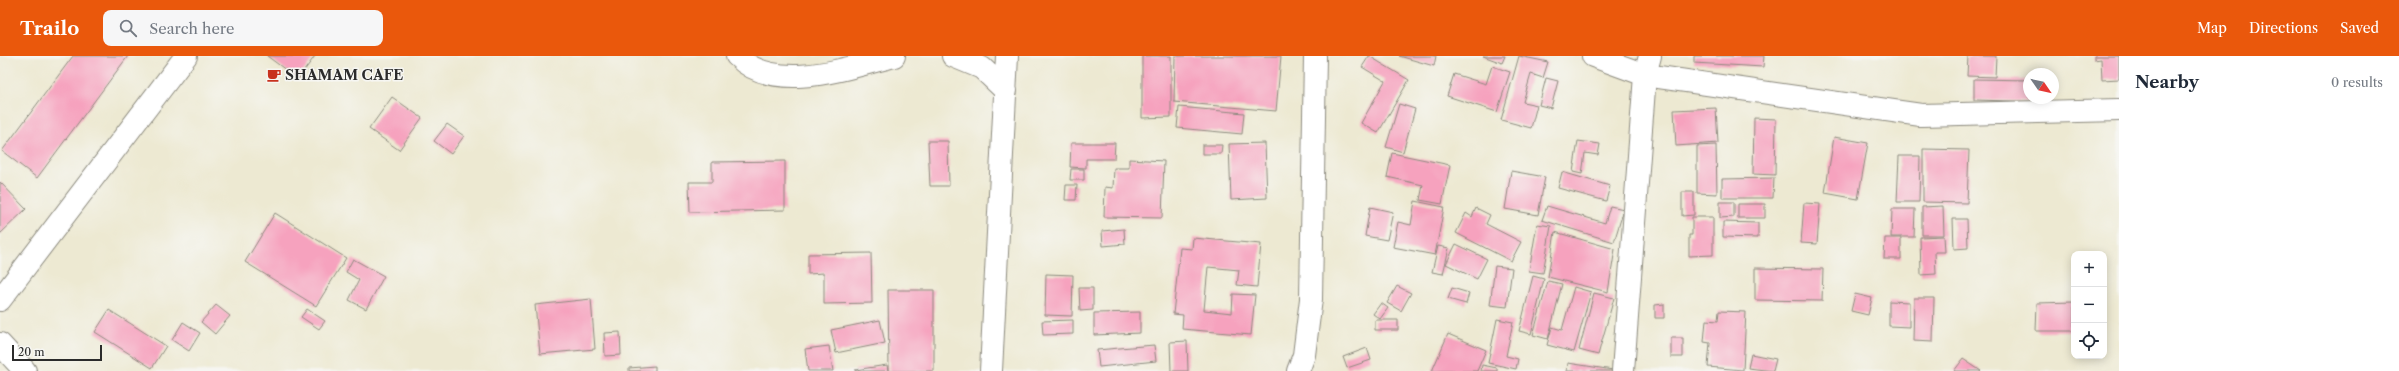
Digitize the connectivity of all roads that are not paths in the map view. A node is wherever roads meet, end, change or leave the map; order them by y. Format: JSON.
{"nodes":[{"id":1,"x":186,"y":56,"type":"edge"},
{"id":2,"x":737,"y":56,"type":"edge"},
{"id":3,"x":894,"y":56,"type":"edge"},
{"id":4,"x":953,"y":56,"type":"edge"},
{"id":5,"x":1007,"y":56,"type":"edge"},
{"id":6,"x":1315,"y":56,"type":"edge"},
{"id":7,"x":1593,"y":56,"type":"edge"},
{"id":8,"x":1647,"y":66,"type":"edge"},
{"id":9,"x":1006,"y":91,"type":"junction"},
{"id":10,"x":2119,"y":110,"type":"edge"},
{"id":11,"x":0,"y":300,"type":"edge"},
{"id":12,"x":0,"y":344,"type":"edge"},
{"id":13,"x":25,"y":371,"type":"edge"},
{"id":14,"x":991,"y":371,"type":"edge"},
{"id":15,"x":1298,"y":371,"type":"edge"},
{"id":16,"x":1623,"y":371,"type":"edge"}],
"edges":[{"from":1,"to":11,"type":"street"},
{"from":2,"to":3,"type":"street"},
{"from":4,"to":9,"type":"street"},
{"from":5,"to":9,"type":"street"},
{"from":6,"to":15,"type":"street"},
{"from":7,"to":8,"type":"street"},
{"from":8,"to":10,"type":"street"},
{"from":8,"to":16,"type":"street"},
{"from":9,"to":14,"type":"street"},
{"from":12,"to":13,"type":"street"}]}
